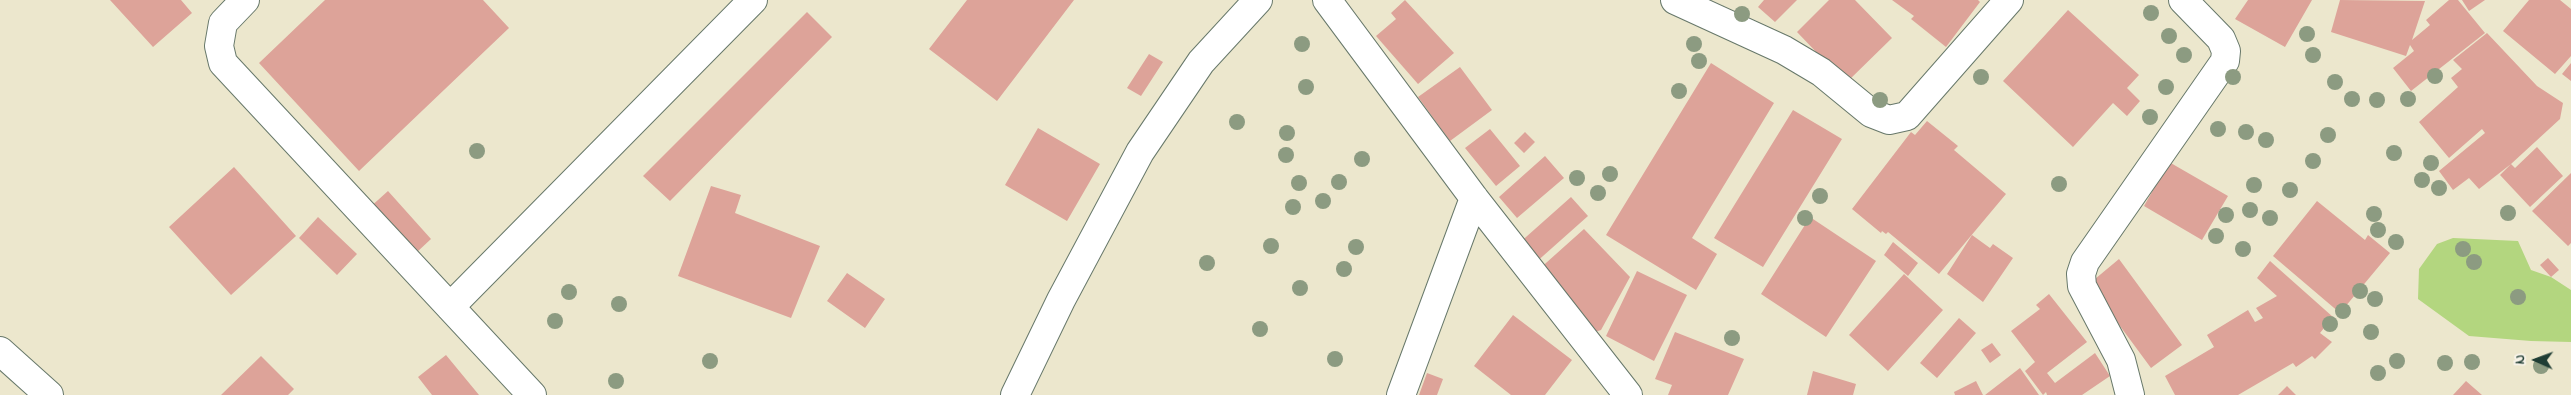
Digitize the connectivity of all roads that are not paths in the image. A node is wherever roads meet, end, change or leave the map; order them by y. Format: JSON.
{"nodes":[{"id":1,"x":246,"y":0,"type":"edge"},
{"id":2,"x":754,"y":0,"type":"edge"},
{"id":3,"x":1258,"y":0,"type":"edge"},
{"id":4,"x":1327,"y":0,"type":"edge"},
{"id":5,"x":1675,"y":0,"type":"edge"},
{"id":6,"x":2009,"y":0,"type":"edge"},
{"id":7,"x":2183,"y":0,"type":"edge"},
{"id":8,"x":1474,"y":198,"type":"junction"},
{"id":9,"x":450,"y":307,"type":"junction"},
{"id":10,"x":0,"y":351,"type":"edge"},
{"id":11,"x":49,"y":395,"type":"edge"},
{"id":12,"x":532,"y":395,"type":"edge"},
{"id":13,"x":1015,"y":395,"type":"edge"},
{"id":14,"x":1401,"y":395,"type":"edge"},
{"id":15,"x":1628,"y":395,"type":"edge"},
{"id":16,"x":2130,"y":395,"type":"edge"}],
"edges":[{"from":1,"to":9,"type":"street"},
{"from":2,"to":9,"type":"street"},
{"from":3,"to":13,"type":"street"},
{"from":4,"to":8,"type":"street"},
{"from":5,"to":6,"type":"street"},
{"from":7,"to":16,"type":"street"},
{"from":8,"to":14,"type":"street"},
{"from":8,"to":15,"type":"street"},
{"from":9,"to":12,"type":"street"},
{"from":10,"to":11,"type":"street"}]}
